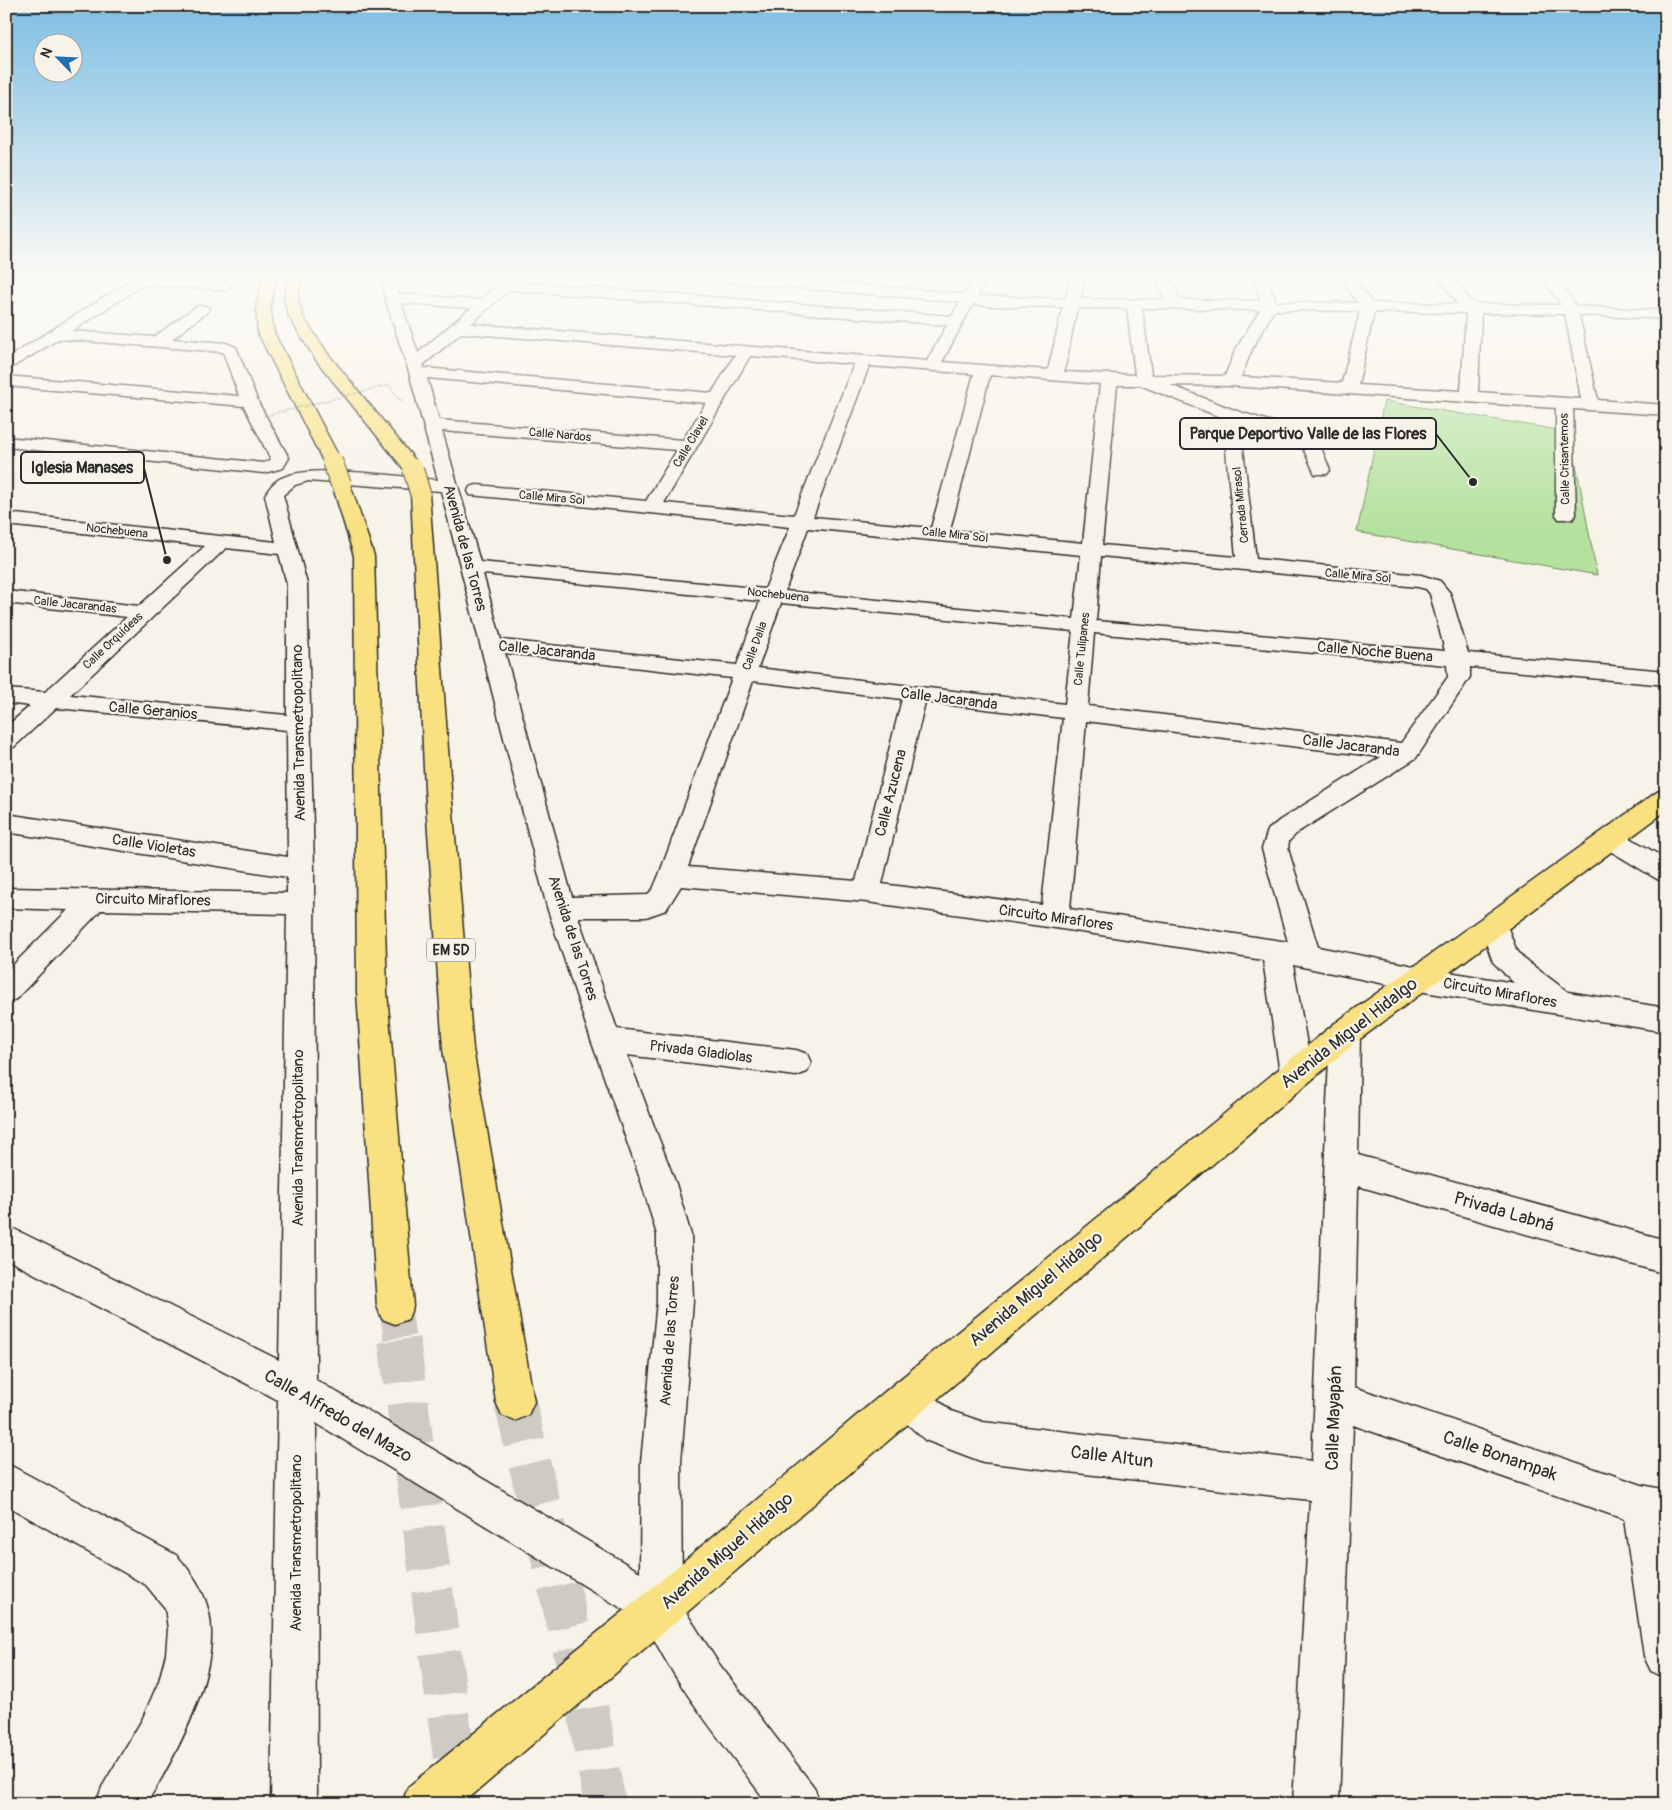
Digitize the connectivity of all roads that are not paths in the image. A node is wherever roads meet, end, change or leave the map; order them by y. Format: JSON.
{"nodes":[{"id":1,"x":234,"y":361,"type":"edge"},
{"id":2,"x":280,"y":361,"type":"edge"},
{"id":3,"x":325,"y":361,"type":"edge"},
{"id":4,"x":414,"y":361,"type":"edge"},
{"id":5,"x":423,"y":361,"type":"edge"},
{"id":6,"x":739,"y":361,"type":"edge"},
{"id":7,"x":863,"y":361,"type":"edge"},
{"id":8,"x":868,"y":361,"type":"edge"},
{"id":9,"x":933,"y":361,"type":"edge"},
{"id":10,"x":1058,"y":361,"type":"edge"},
{"id":11,"x":1141,"y":361,"type":"edge"},
{"id":12,"x":1239,"y":361,"type":"edge"},
{"id":13,"x":1355,"y":361,"type":"edge"},
{"id":14,"x":1471,"y":361,"type":"edge"},
{"id":15,"x":1582,"y":361,"type":"edge"},
{"id":16,"x":930,"y":367,"type":"junction"},
{"id":17,"x":416,"y":368,"type":"junction"},
{"id":18,"x":983,"y":371,"type":"junction"},
{"id":19,"x":1055,"y":376,"type":"junction"},
{"id":20,"x":1109,"y":380,"type":"junction"},
{"id":21,"x":6,"y":381,"type":"edge"},
{"id":22,"x":1144,"y":381,"type":"junction"},
{"id":23,"x":1231,"y":381,"type":"junction"},
{"id":24,"x":1349,"y":389,"type":"junction"},
{"id":25,"x":1469,"y":397,"type":"junction"},
{"id":26,"x":718,"y":398,"type":"junction"},
{"id":27,"x":250,"y":402,"type":"junction"},
{"id":28,"x":1564,"y":404,"type":"junction"},
{"id":29,"x":1591,"y":405,"type":"junction"},
{"id":30,"x":1666,"y":410,"type":"edge"},
{"id":31,"x":1231,"y":415,"type":"junction"},
{"id":32,"x":431,"y":425,"type":"junction"},
{"id":33,"x":6,"y":442,"type":"edge"},
{"id":34,"x":689,"y":446,"type":"junction"},
{"id":35,"x":1321,"y":470,"type":"dead end"},
{"id":36,"x":448,"y":486,"type":"junction"},
{"id":37,"x":477,"y":491,"type":"dead end"},
{"id":38,"x":652,"y":507,"type":"junction"},
{"id":39,"x":1566,"y":515,"type":"dead end"},
{"id":40,"x":6,"y":519,"type":"edge"},
{"id":41,"x":802,"y":521,"type":"junction"},
{"id":42,"x":939,"y":534,"type":"junction"},
{"id":43,"x":220,"y":542,"type":"junction"},
{"id":44,"x":288,"y":549,"type":"junction"},
{"id":45,"x":1092,"y":549,"type":"junction"},
{"id":46,"x":1247,"y":566,"type":"junction"},
{"id":47,"x":472,"y":567,"type":"junction"},
{"id":48,"x":773,"y":595,"type":"junction"},
{"id":49,"x":6,"y":597,"type":"edge"},
{"id":50,"x":144,"y":613,"type":"junction"},
{"id":51,"x":1084,"y":626,"type":"junction"},
{"id":52,"x":491,"y":645,"type":"junction"},
{"id":53,"x":1458,"y":659,"type":"junction"},
{"id":54,"x":745,"y":673,"type":"junction"},
{"id":55,"x":1666,"y":678,"type":"edge"},
{"id":56,"x":915,"y":694,"type":"junction"},
{"id":57,"x":6,"y":696,"type":"edge"},
{"id":58,"x":49,"y":702,"type":"junction"},
{"id":59,"x":1075,"y":714,"type":"junction"},
{"id":60,"x":300,"y":724,"type":"junction"},
{"id":61,"x":6,"y":741,"type":"edge"},
{"id":62,"x":1407,"y":752,"type":"junction"},
{"id":63,"x":1663,"y":803,"type":"edge"},
{"id":64,"x":6,"y":823,"type":"edge"},
{"id":65,"x":1611,"y":839,"type":"junction"},
{"id":66,"x":301,"y":869,"type":"junction"},
{"id":67,"x":1666,"y":872,"type":"edge"},
{"id":68,"x":672,"y":875,"type":"junction"},
{"id":69,"x":867,"y":892,"type":"junction"},
{"id":70,"x":6,"y":898,"type":"edge"},
{"id":71,"x":95,"y":899,"type":"junction"},
{"id":72,"x":300,"y":904,"type":"junction"},
{"id":73,"x":561,"y":907,"type":"junction"},
{"id":74,"x":1055,"y":917,"type":"junction"},
{"id":75,"x":1494,"y":926,"type":"junction"},
{"id":76,"x":1276,"y":951,"type":"junction"},
{"id":77,"x":1306,"y":956,"type":"junction"},
{"id":78,"x":1419,"y":979,"type":"junction"},
{"id":79,"x":6,"y":991,"type":"edge"},
{"id":80,"x":1564,"y":1004,"type":"junction"},
{"id":81,"x":1666,"y":1020,"type":"edge"},
{"id":82,"x":1346,"y":1033,"type":"junction"},
{"id":83,"x":606,"y":1040,"type":"junction"},
{"id":84,"x":796,"y":1063,"type":"dead end"},
{"id":85,"x":1296,"y":1073,"type":"junction"},
{"id":86,"x":1342,"y":1166,"type":"junction"},
{"id":87,"x":6,"y":1241,"type":"edge"},
{"id":88,"x":1666,"y":1257,"type":"edge"},
{"id":89,"x":395,"y":1306,"type":"tunnel mouth"},
{"id":90,"x":296,"y":1389,"type":"junction"},
{"id":91,"x":906,"y":1398,"type":"junction"},
{"id":92,"x":1335,"y":1400,"type":"junction"},
{"id":93,"x":515,"y":1402,"type":"tunnel mouth"},
{"id":94,"x":6,"y":1483,"type":"edge"},
{"id":95,"x":1331,"y":1483,"type":"junction"},
{"id":96,"x":1654,"y":1508,"type":"edge"},
{"id":97,"x":661,"y":1608,"type":"junction"},
{"id":98,"x":1666,"y":1656,"type":"edge"},
{"id":99,"x":129,"y":1800,"type":"edge"},
{"id":100,"x":294,"y":1804,"type":"edge"},
{"id":101,"x":425,"y":1804,"type":"edge"},
{"id":102,"x":797,"y":1804,"type":"edge"},
{"id":103,"x":1316,"y":1804,"type":"edge"}],
"edges":[{"from":1,"to":27,"type":"street"},
{"from":2,"to":89,"type":"main road"},
{"from":3,"to":93,"type":"main road","number":"EM 5D"},
{"from":4,"to":17,"type":"street","name":"Avenida de las Torres"},
{"from":5,"to":17,"type":"street"},
{"from":6,"to":26,"type":"street","name":"Calle Clavel"},
{"from":7,"to":41,"type":"street","name":"Calle Dalia"},
{"from":8,"to":16,"type":"street"},
{"from":9,"to":16,"type":"street"},
{"from":10,"to":19,"type":"street"},
{"from":11,"to":22,"type":"street"},
{"from":12,"to":23,"type":"street"},
{"from":13,"to":24,"type":"street"},
{"from":14,"to":25,"type":"street"},
{"from":15,"to":29,"type":"street"},
{"from":16,"to":18,"type":"street"},
{"from":17,"to":26,"type":"street"},
{"from":17,"to":32,"type":"street","name":"Avenida de las Torres"},
{"from":18,"to":19,"type":"street"},
{"from":18,"to":42,"type":"street"},
{"from":19,"to":20,"type":"street"},
{"from":20,"to":22,"type":"street"},
{"from":20,"to":45,"type":"street","name":"Calle Tulipanes"},
{"from":21,"to":27,"type":"street"},
{"from":22,"to":23,"type":"street"},
{"from":22,"to":31,"type":"street"},
{"from":23,"to":24,"type":"street"},
{"from":24,"to":25,"type":"street"},
{"from":25,"to":28,"type":"street"},
{"from":26,"to":34,"type":"street","name":"Calle Clavel"},
{"from":27,"to":33,"type":"street"},
{"from":28,"to":29,"type":"street"},
{"from":28,"to":39,"type":"street","name":"Calle Crisantemos"},
{"from":29,"to":30,"type":"street"},
{"from":31,"to":35,"type":"street"},
{"from":31,"to":46,"type":"street","name":"Cerrada Mirasol"},
{"from":32,"to":34,"type":"street","name":"Calle Nardos"},
{"from":32,"to":36,"type":"street","name":"Avenida de las Torres"},
{"from":34,"to":38,"type":"street","name":"Calle Clavel"},
{"from":36,"to":44,"type":"street","name":"Avenida Transmetropolitano"},
{"from":36,"to":47,"type":"street","name":"Avenida de las Torres"},
{"from":37,"to":38,"type":"street","name":"Calle Mira Sol"},
{"from":38,"to":41,"type":"street","name":"Calle Mira Sol"},
{"from":40,"to":43,"type":"street","name":"Nochebuena"},
{"from":41,"to":42,"type":"street","name":"Calle Mira Sol"},
{"from":41,"to":48,"type":"street","name":"Calle Dalia"},
{"from":42,"to":45,"type":"street","name":"Calle Mira Sol"},
{"from":43,"to":44,"type":"street","name":"Nochebuena"},
{"from":43,"to":50,"type":"street","name":"Calle Orquídeas"},
{"from":44,"to":60,"type":"street","name":"Avenida Transmetropolitano"},
{"from":45,"to":46,"type":"street","name":"Calle Mira Sol"},
{"from":45,"to":51,"type":"street","name":"Calle Tulipanes"},
{"from":46,"to":53,"type":"street","name":"Calle Mira Sol"},
{"from":47,"to":48,"type":"street","name":"Nochebuena"},
{"from":47,"to":52,"type":"street","name":"Avenida de las Torres"},
{"from":48,"to":51,"type":"street","name":"Nochebuena"},
{"from":48,"to":54,"type":"street","name":"Calle Dalia"},
{"from":49,"to":50,"type":"street","name":"Calle Jacarandas"},
{"from":50,"to":58,"type":"street","name":"Calle Orquídeas"},
{"from":51,"to":53,"type":"street","name":"Calle Noche Buena"},
{"from":51,"to":59,"type":"street","name":"Calle Tulipanes"},
{"from":52,"to":54,"type":"street","name":"Calle Jacaranda"},
{"from":52,"to":73,"type":"street","name":"Avenida de las Torres"},
{"from":53,"to":55,"type":"street","name":"Calle Noche Buena"},
{"from":53,"to":62,"type":"street"},
{"from":54,"to":56,"type":"street","name":"Calle Jacaranda"},
{"from":54,"to":68,"type":"street","name":"Calle Dalia"},
{"from":56,"to":59,"type":"street","name":"Calle Jacaranda"},
{"from":56,"to":69,"type":"street","name":"Calle Azucena"},
{"from":57,"to":58,"type":"street","name":"Calle Geranios"},
{"from":58,"to":60,"type":"street","name":"Calle Geranios"},
{"from":58,"to":61,"type":"street","name":"Calle Orquídeas"},
{"from":59,"to":62,"type":"street","name":"Calle Jacaranda"},
{"from":59,"to":74,"type":"street","name":"Calle Tulipanes"},
{"from":60,"to":66,"type":"street","name":"Avenida Transmetropolitano"},
{"from":62,"to":77,"type":"street"},
{"from":63,"to":65,"type":"main road","name":"Avenida Miguel Hidalgo"},
{"from":64,"to":66,"type":"street","name":"Calle Violetas"},
{"from":65,"to":67,"type":"street"},
{"from":65,"to":75,"type":"main road","name":"Avenida Miguel Hidalgo"},
{"from":66,"to":72,"type":"street","name":"Avenida Transmetropolitano"},
{"from":68,"to":69,"type":"street","name":"Circuito Miraflores"},
{"from":68,"to":73,"type":"street"},
{"from":69,"to":74,"type":"street","name":"Circuito Miraflores"},
{"from":70,"to":71,"type":"street","name":"Circuito Miraflores"},
{"from":71,"to":72,"type":"street","name":"Circuito Miraflores"},
{"from":71,"to":79,"type":"street"},
{"from":72,"to":90,"type":"street","name":"Avenida Transmetropolitano"},
{"from":73,"to":83,"type":"street","name":"Avenida de las Torres"},
{"from":74,"to":76,"type":"street","name":"Circuito Miraflores"},
{"from":75,"to":78,"type":"main road","name":"Avenida Miguel Hidalgo"},
{"from":75,"to":80,"type":"street","name":"Circuito Miraflores"},
{"from":76,"to":77,"type":"street","name":"Circuito Miraflores"},
{"from":76,"to":85,"type":"street"},
{"from":77,"to":78,"type":"street","name":"Circuito Miraflores"},
{"from":78,"to":80,"type":"street","name":"Circuito Miraflores"},
{"from":78,"to":82,"type":"main road","name":"Avenida Miguel Hidalgo"},
{"from":80,"to":81,"type":"street","name":"Circuito Miraflores"},
{"from":82,"to":85,"type":"main road","name":"Avenida Miguel Hidalgo"},
{"from":82,"to":86,"type":"street","name":"Calle Mayapán"},
{"from":83,"to":84,"type":"street","name":"Privada Gladiolas"},
{"from":83,"to":97,"type":"street","name":"Avenida de las Torres"},
{"from":85,"to":91,"type":"main road","name":"Avenida Miguel Hidalgo"},
{"from":86,"to":88,"type":"street","name":"Privada Labná"},
{"from":86,"to":92,"type":"street","name":"Calle Mayapán"},
{"from":87,"to":90,"type":"street","name":"Calle Alfredo del Mazo"},
{"from":90,"to":97,"type":"street","name":"Calle Alfredo del Mazo"},
{"from":90,"to":100,"type":"street","name":"Avenida Transmetropolitano"},
{"from":91,"to":95,"type":"street","name":"Calle Altun"},
{"from":91,"to":97,"type":"main road","name":"Avenida Miguel Hidalgo"},
{"from":92,"to":95,"type":"street","name":"Calle Mayapán"},
{"from":92,"to":96,"type":"street","name":"Calle Bonampak"},
{"from":94,"to":99,"type":"street"},
{"from":95,"to":103,"type":"street","name":"Calle Mayapán"},
{"from":96,"to":98,"type":"street"},
{"from":97,"to":101,"type":"main road","name":"Avenida Miguel Hidalgo"},
{"from":97,"to":102,"type":"street"}]}
